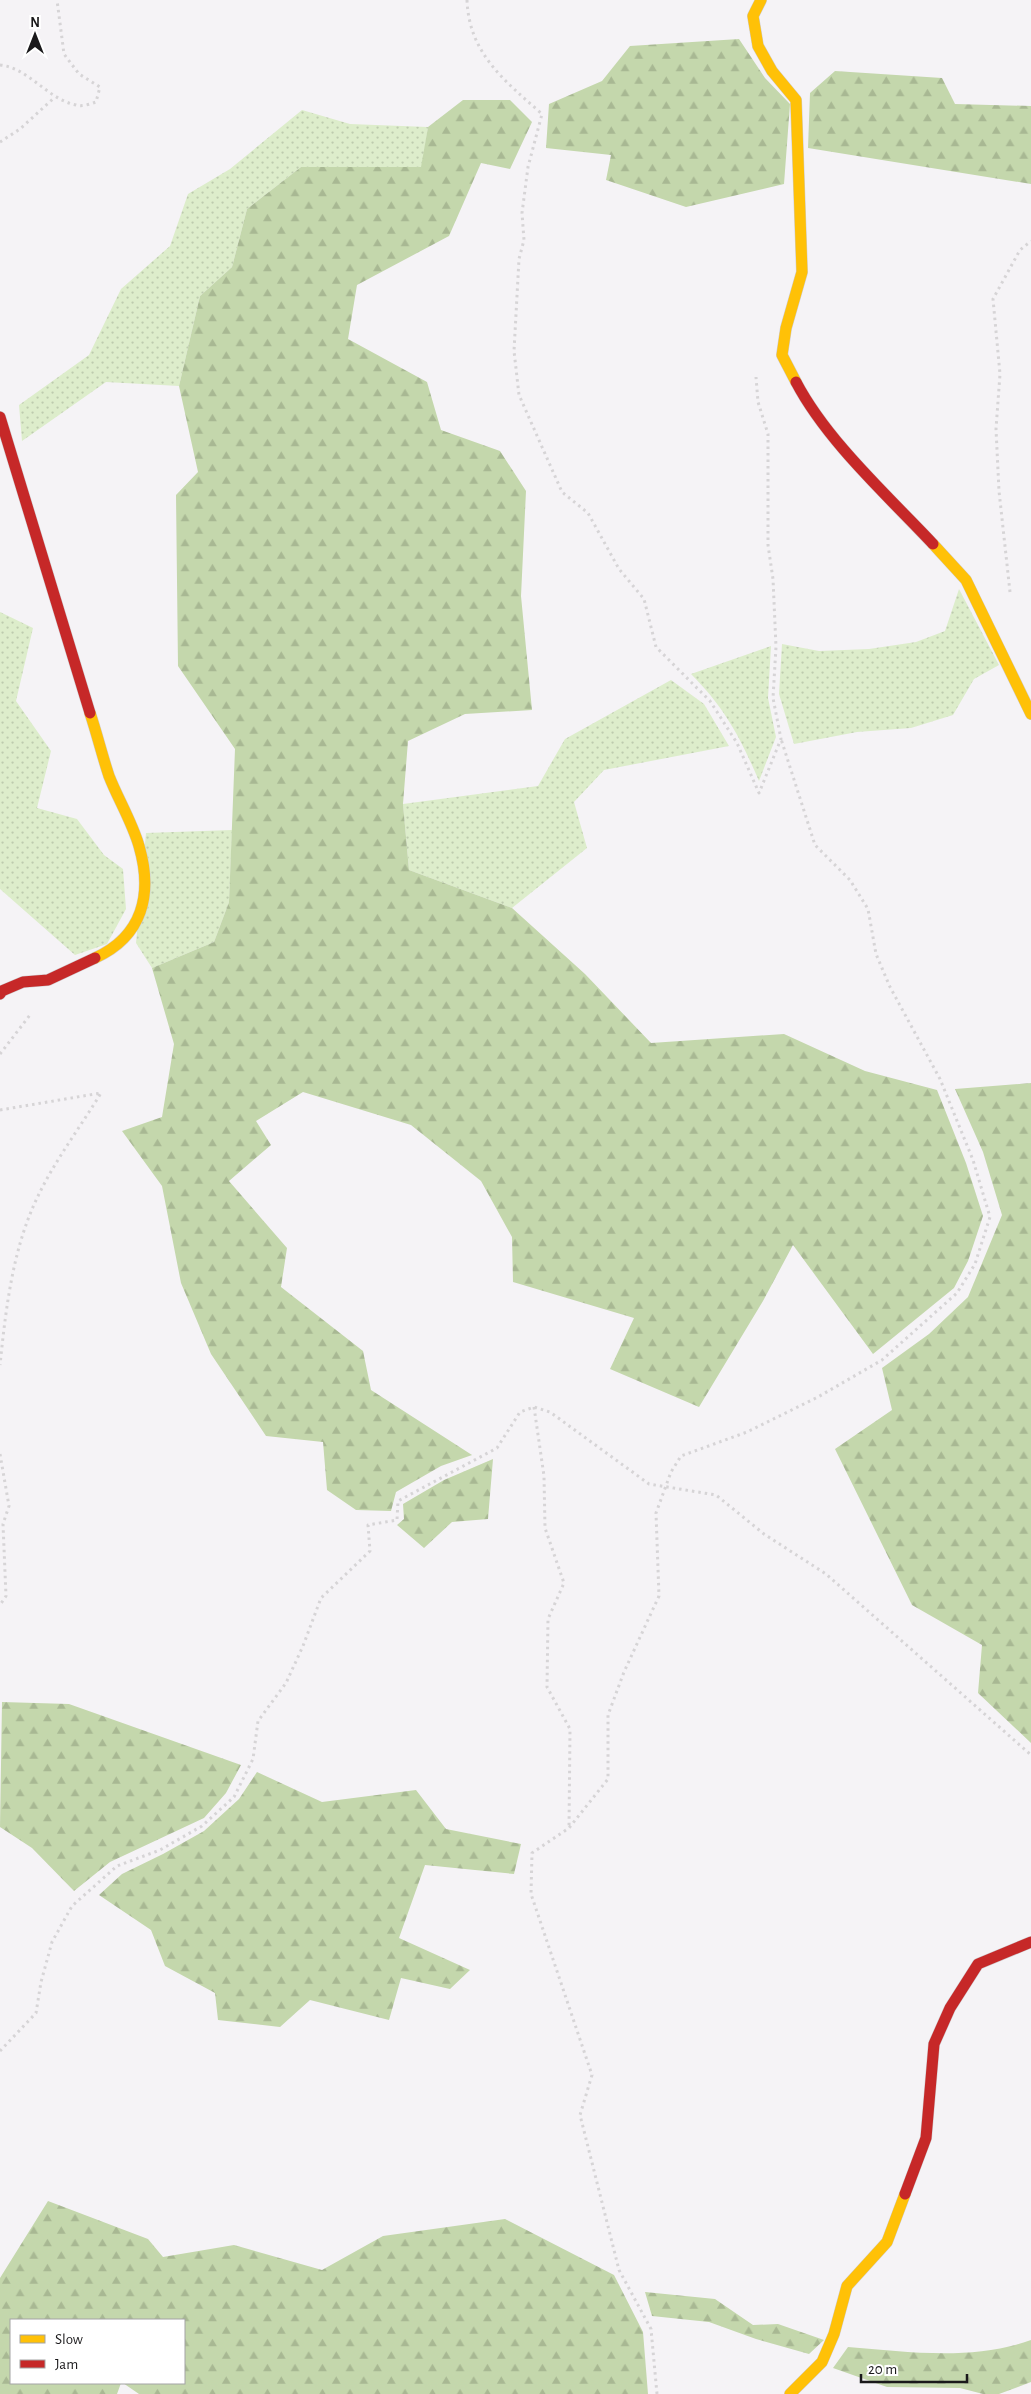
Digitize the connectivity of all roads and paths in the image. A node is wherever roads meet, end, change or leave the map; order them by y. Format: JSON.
{"nodes":[{"id":1,"x":57,"y":0,"type":"edge"},
{"id":2,"x":467,"y":0,"type":"edge"},
{"id":3,"x":761,"y":0,"type":"edge"},
{"id":4,"x":0,"y":65,"type":"edge"},
{"id":5,"x":55,"y":96,"type":"junction"},
{"id":6,"x":0,"y":142,"type":"edge"},
{"id":7,"x":1031,"y":241,"type":"edge"},
{"id":8,"x":756,"y":375,"type":"dead end"},
{"id":9,"x":0,"y":417,"type":"edge"},
{"id":10,"x":1010,"y":596,"type":"dead end"},
{"id":11,"x":1031,"y":714,"type":"edge"},
{"id":12,"x":781,"y":739,"type":"junction"},
{"id":13,"x":0,"y":994,"type":"edge"},
{"id":14,"x":0,"y":1110,"type":"edge"},
{"id":15,"x":0,"y":1365,"type":"edge"},
{"id":16,"x":534,"y":1407,"type":"junction"},
{"id":17,"x":0,"y":1454,"type":"edge"},
{"id":18,"x":666,"y":1485,"type":"junction"},
{"id":19,"x":0,"y":1605,"type":"edge"},
{"id":20,"x":1031,"y":1755,"type":"edge"},
{"id":21,"x":569,"y":1828,"type":"junction"},
{"id":22,"x":1031,"y":1942,"type":"edge"},
{"id":23,"x":0,"y":2051,"type":"edge"},
{"id":24,"x":657,"y":2394,"type":"edge"},
{"id":25,"x":790,"y":2394,"type":"edge"}],
"edges":[{"from":1,"to":5,"type":"path"},
{"from":2,"to":12,"type":"path"},
{"from":3,"to":11,"type":"street"},
{"from":4,"to":5,"type":"path"},
{"from":5,"to":6,"type":"path"},
{"from":7,"to":10,"type":"path"},
{"from":8,"to":12,"type":"path"},
{"from":9,"to":13,"type":"street"},
{"from":12,"to":18,"type":"path"},
{"from":14,"to":15,"type":"path"},
{"from":16,"to":18,"type":"path"},
{"from":16,"to":21,"type":"path"},
{"from":16,"to":23,"type":"path"},
{"from":17,"to":19,"type":"path"},
{"from":18,"to":20,"type":"path"},
{"from":18,"to":21,"type":"path"},
{"from":21,"to":24,"type":"path"},
{"from":22,"to":25,"type":"street"}]}
